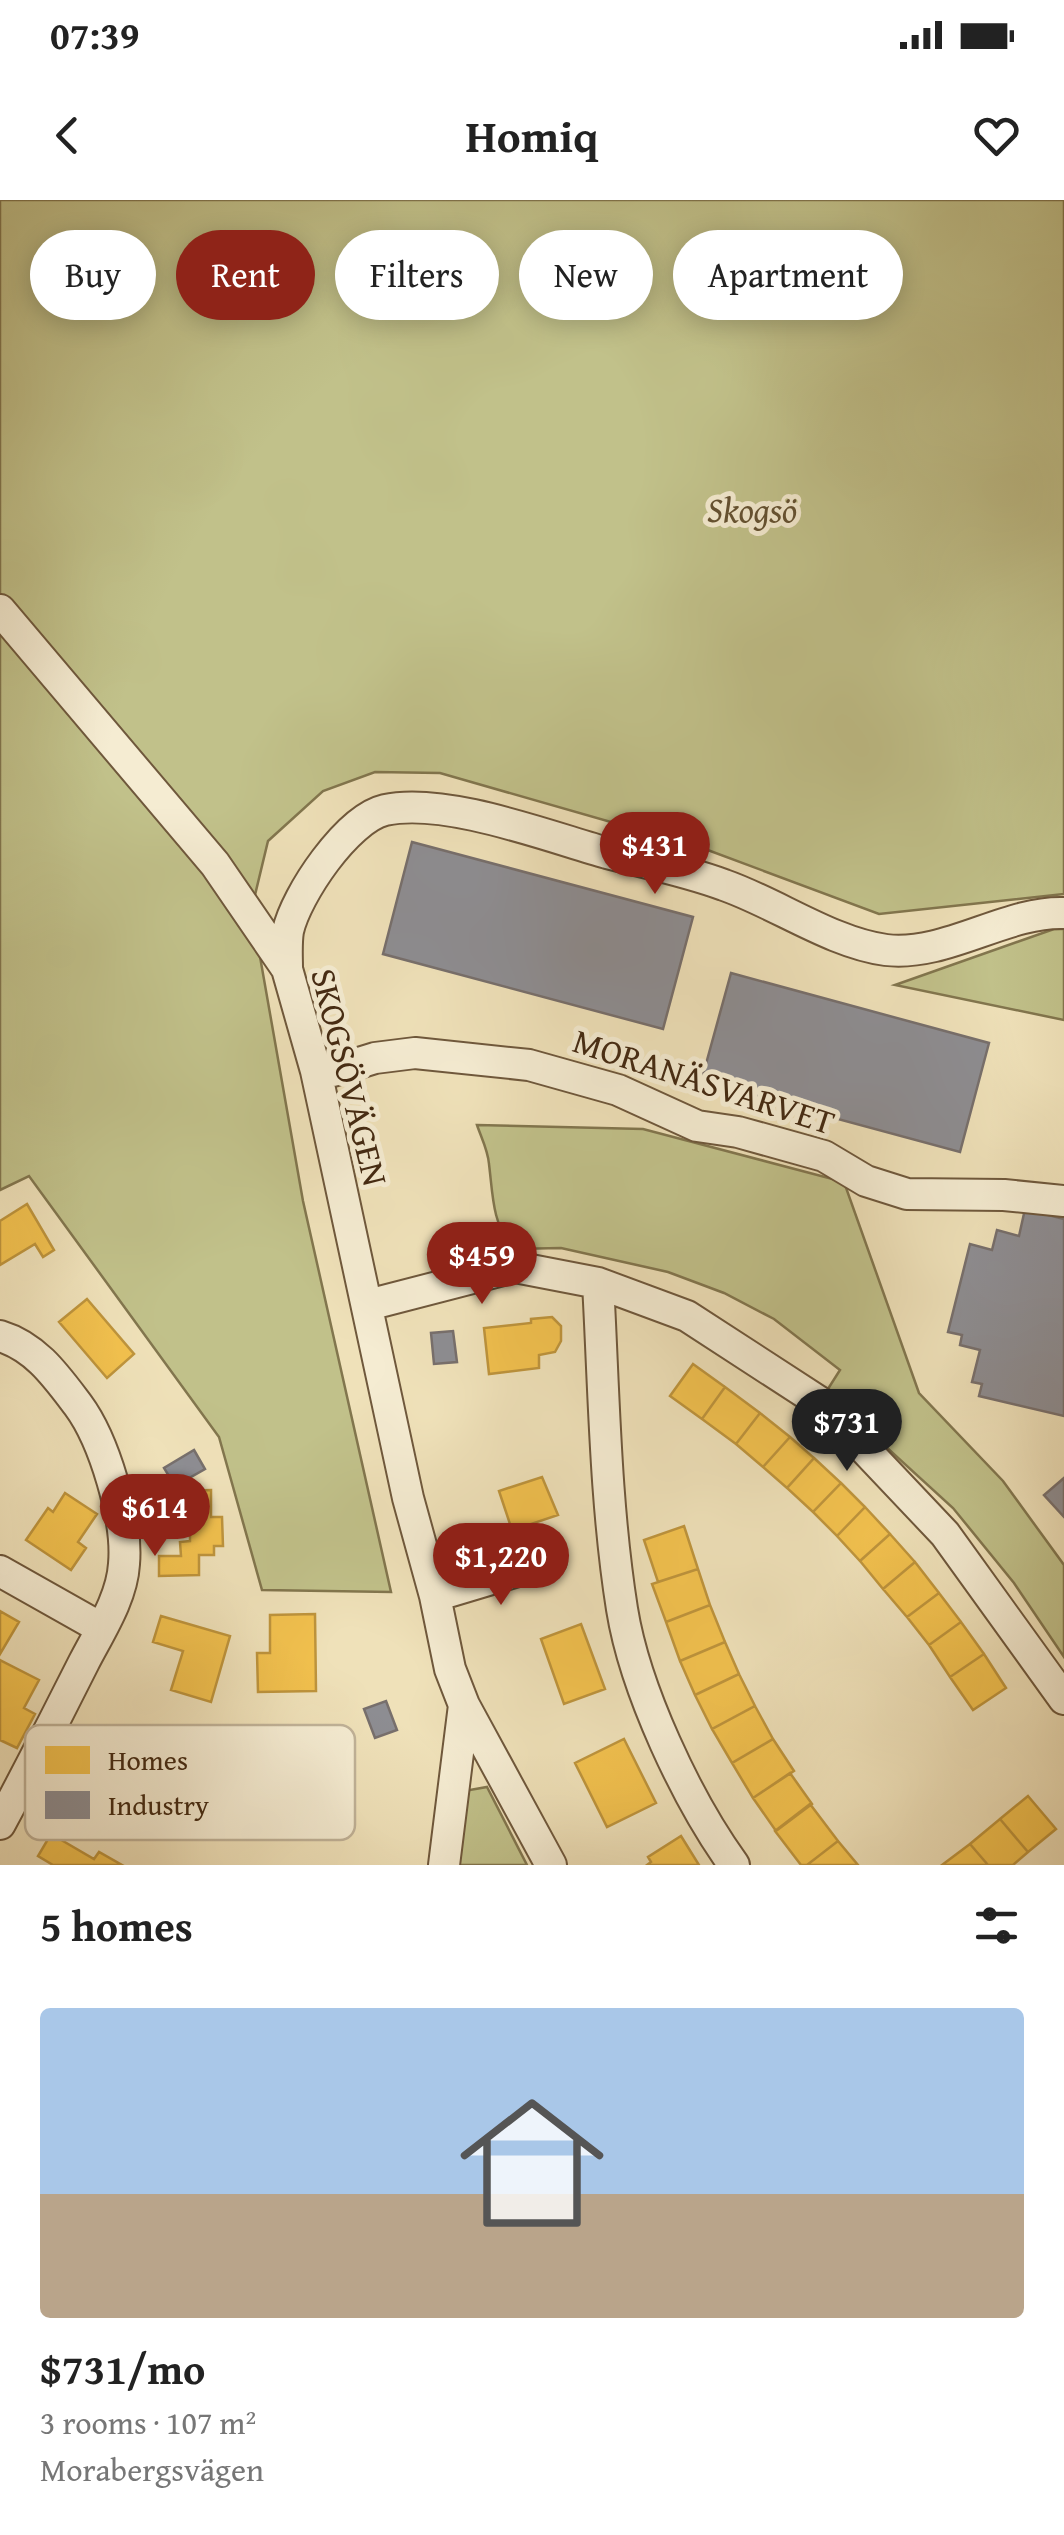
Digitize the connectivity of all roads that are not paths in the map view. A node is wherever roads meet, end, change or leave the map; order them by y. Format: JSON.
{"nodes":[{"id":1,"x":0,"y":610,"type":"edge"},
{"id":2,"x":1064,"y":913,"type":"edge"},
{"id":3,"x":287,"y":970,"type":"junction"},
{"id":4,"x":316,"y":1072,"type":"junction"},
{"id":5,"x":1064,"y":1201,"type":"edge"},
{"id":6,"x":598,"y":1283,"type":"junction"},
{"id":7,"x":368,"y":1304,"type":"junction"},
{"id":8,"x":0,"y":1336,"type":"edge"},
{"id":9,"x":551,"y":1560,"type":"dead end"},
{"id":10,"x":0,"y":1571,"type":"edge"},
{"id":11,"x":435,"y":1596,"type":"junction"},
{"id":12,"x":102,"y":1628,"type":"junction"},
{"id":13,"x":1064,"y":1699,"type":"edge"},
{"id":14,"x":464,"y":1705,"type":"junction"},
{"id":15,"x":52,"y":1725,"type":"edge"},
{"id":16,"x":25,"y":1776,"type":"edge"},
{"id":17,"x":0,"y":1824,"type":"edge"},
{"id":18,"x":444,"y":1865,"type":"edge"},
{"id":19,"x":551,"y":1865,"type":"edge"},
{"id":20,"x":734,"y":1865,"type":"edge"}],
"edges":[{"from":1,"to":3,"type":"street","name":"SKOGSÖVÄGEN"},
{"from":2,"to":3,"type":"street"},
{"from":3,"to":4,"type":"street","name":"SKOGSÖVÄGEN"},
{"from":4,"to":5,"type":"street","name":"MORANÄSVARVET"},
{"from":4,"to":7,"type":"street","name":"SKOGSÖVÄGEN"},
{"from":6,"to":7,"type":"street"},
{"from":6,"to":13,"type":"street"},
{"from":6,"to":20,"type":"street"},
{"from":7,"to":11,"type":"street","name":"SKOGSÖVÄGEN"},
{"from":8,"to":12,"type":"street"},
{"from":9,"to":11,"type":"street"},
{"from":10,"to":12,"type":"street"},
{"from":11,"to":14,"type":"street","name":"SKOGSÖVÄGEN"},
{"from":12,"to":15,"type":"street"},
{"from":14,"to":18,"type":"street"},
{"from":14,"to":19,"type":"street","name":"SKOGSÖVÄGEN"},
{"from":16,"to":17,"type":"street"}]}
